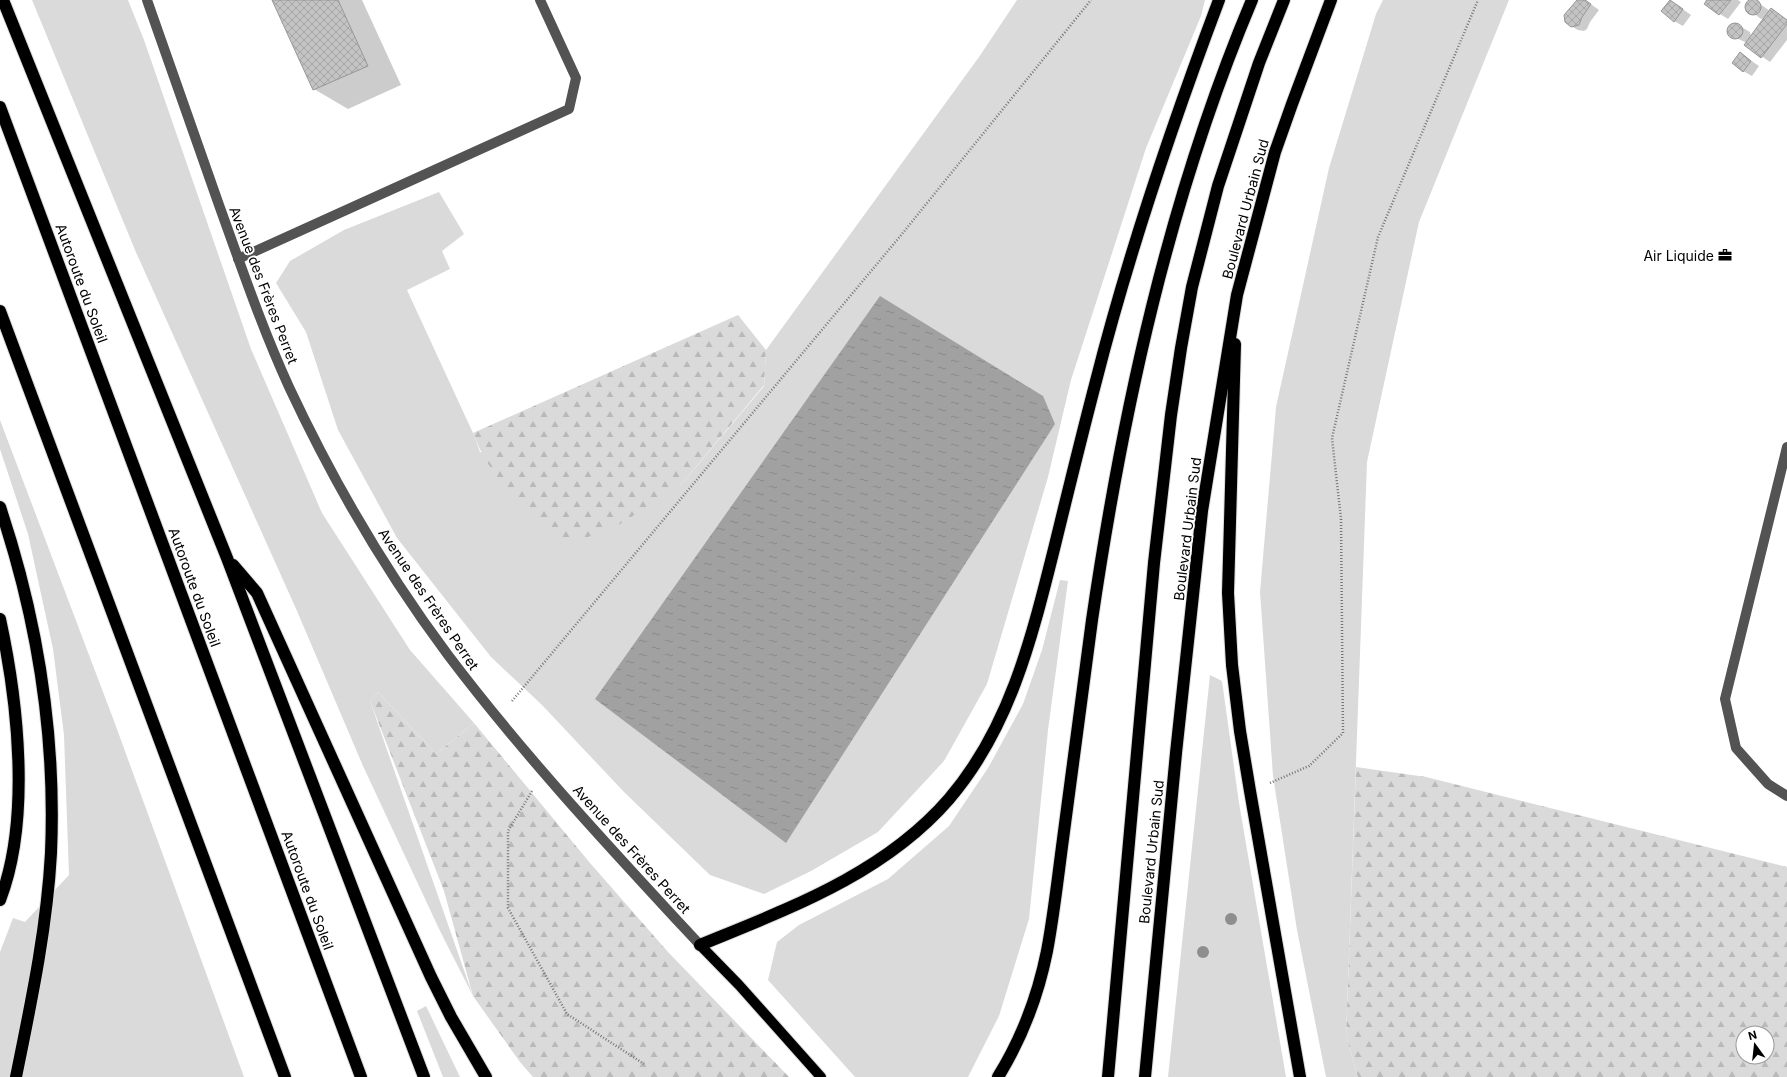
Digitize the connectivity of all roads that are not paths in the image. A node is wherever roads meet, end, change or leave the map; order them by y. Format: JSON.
{"nodes":[{"id":1,"x":3,"y":0,"type":"edge"},
{"id":2,"x":147,"y":0,"type":"edge"},
{"id":3,"x":540,"y":0,"type":"edge"},
{"id":4,"x":1220,"y":0,"type":"edge"},
{"id":5,"x":1252,"y":0,"type":"edge"},
{"id":6,"x":1284,"y":0,"type":"edge"},
{"id":7,"x":1331,"y":0,"type":"edge"},
{"id":8,"x":0,"y":107,"type":"edge"},
{"id":9,"x":238,"y":259,"type":"junction"},
{"id":10,"x":1237,"y":295,"type":"junction"},
{"id":11,"x":0,"y":311,"type":"edge"},
{"id":12,"x":1787,"y":447,"type":"edge"},
{"id":13,"x":0,"y":507,"type":"edge"},
{"id":14,"x":227,"y":558,"type":"junction"},
{"id":15,"x":0,"y":619,"type":"edge"},
{"id":16,"x":1787,"y":796,"type":"edge"},
{"id":17,"x":0,"y":900,"type":"edge"},
{"id":18,"x":700,"y":945,"type":"junction"},
{"id":19,"x":16,"y":1077,"type":"edge"},
{"id":20,"x":285,"y":1077,"type":"edge"},
{"id":21,"x":361,"y":1077,"type":"edge"},
{"id":22,"x":424,"y":1077,"type":"edge"},
{"id":23,"x":486,"y":1077,"type":"edge"},
{"id":24,"x":821,"y":1077,"type":"edge"},
{"id":25,"x":998,"y":1077,"type":"edge"},
{"id":26,"x":1108,"y":1077,"type":"edge"},
{"id":27,"x":1145,"y":1077,"type":"edge"},
{"id":28,"x":1300,"y":1077,"type":"edge"}],
"edges":[{"from":1,"to":14,"type":"highway"},
{"from":2,"to":9,"type":"street","name":"Avenue des Frères Perret"},
{"from":3,"to":9,"type":"street"},
{"from":4,"to":18,"type":"highway"},
{"from":5,"to":25,"type":"highway"},
{"from":6,"to":26,"type":"highway"},
{"from":7,"to":10,"type":"highway","name":"Boulevard Urbain Sud"},
{"from":8,"to":21,"type":"highway","name":"Autoroute du Soleil"},
{"from":9,"to":18,"type":"street","name":"Avenue des Frères Perret"},
{"from":10,"to":27,"type":"highway","name":"Boulevard Urbain Sud"},
{"from":10,"to":28,"type":"highway"},
{"from":11,"to":20,"type":"highway"},
{"from":12,"to":16,"type":"street"},
{"from":13,"to":19,"type":"highway"},
{"from":14,"to":22,"type":"highway"},
{"from":14,"to":23,"type":"highway"},
{"from":15,"to":17,"type":"highway"},
{"from":18,"to":24,"type":"main road","name":"Avenue des Frères Perret"}]}
